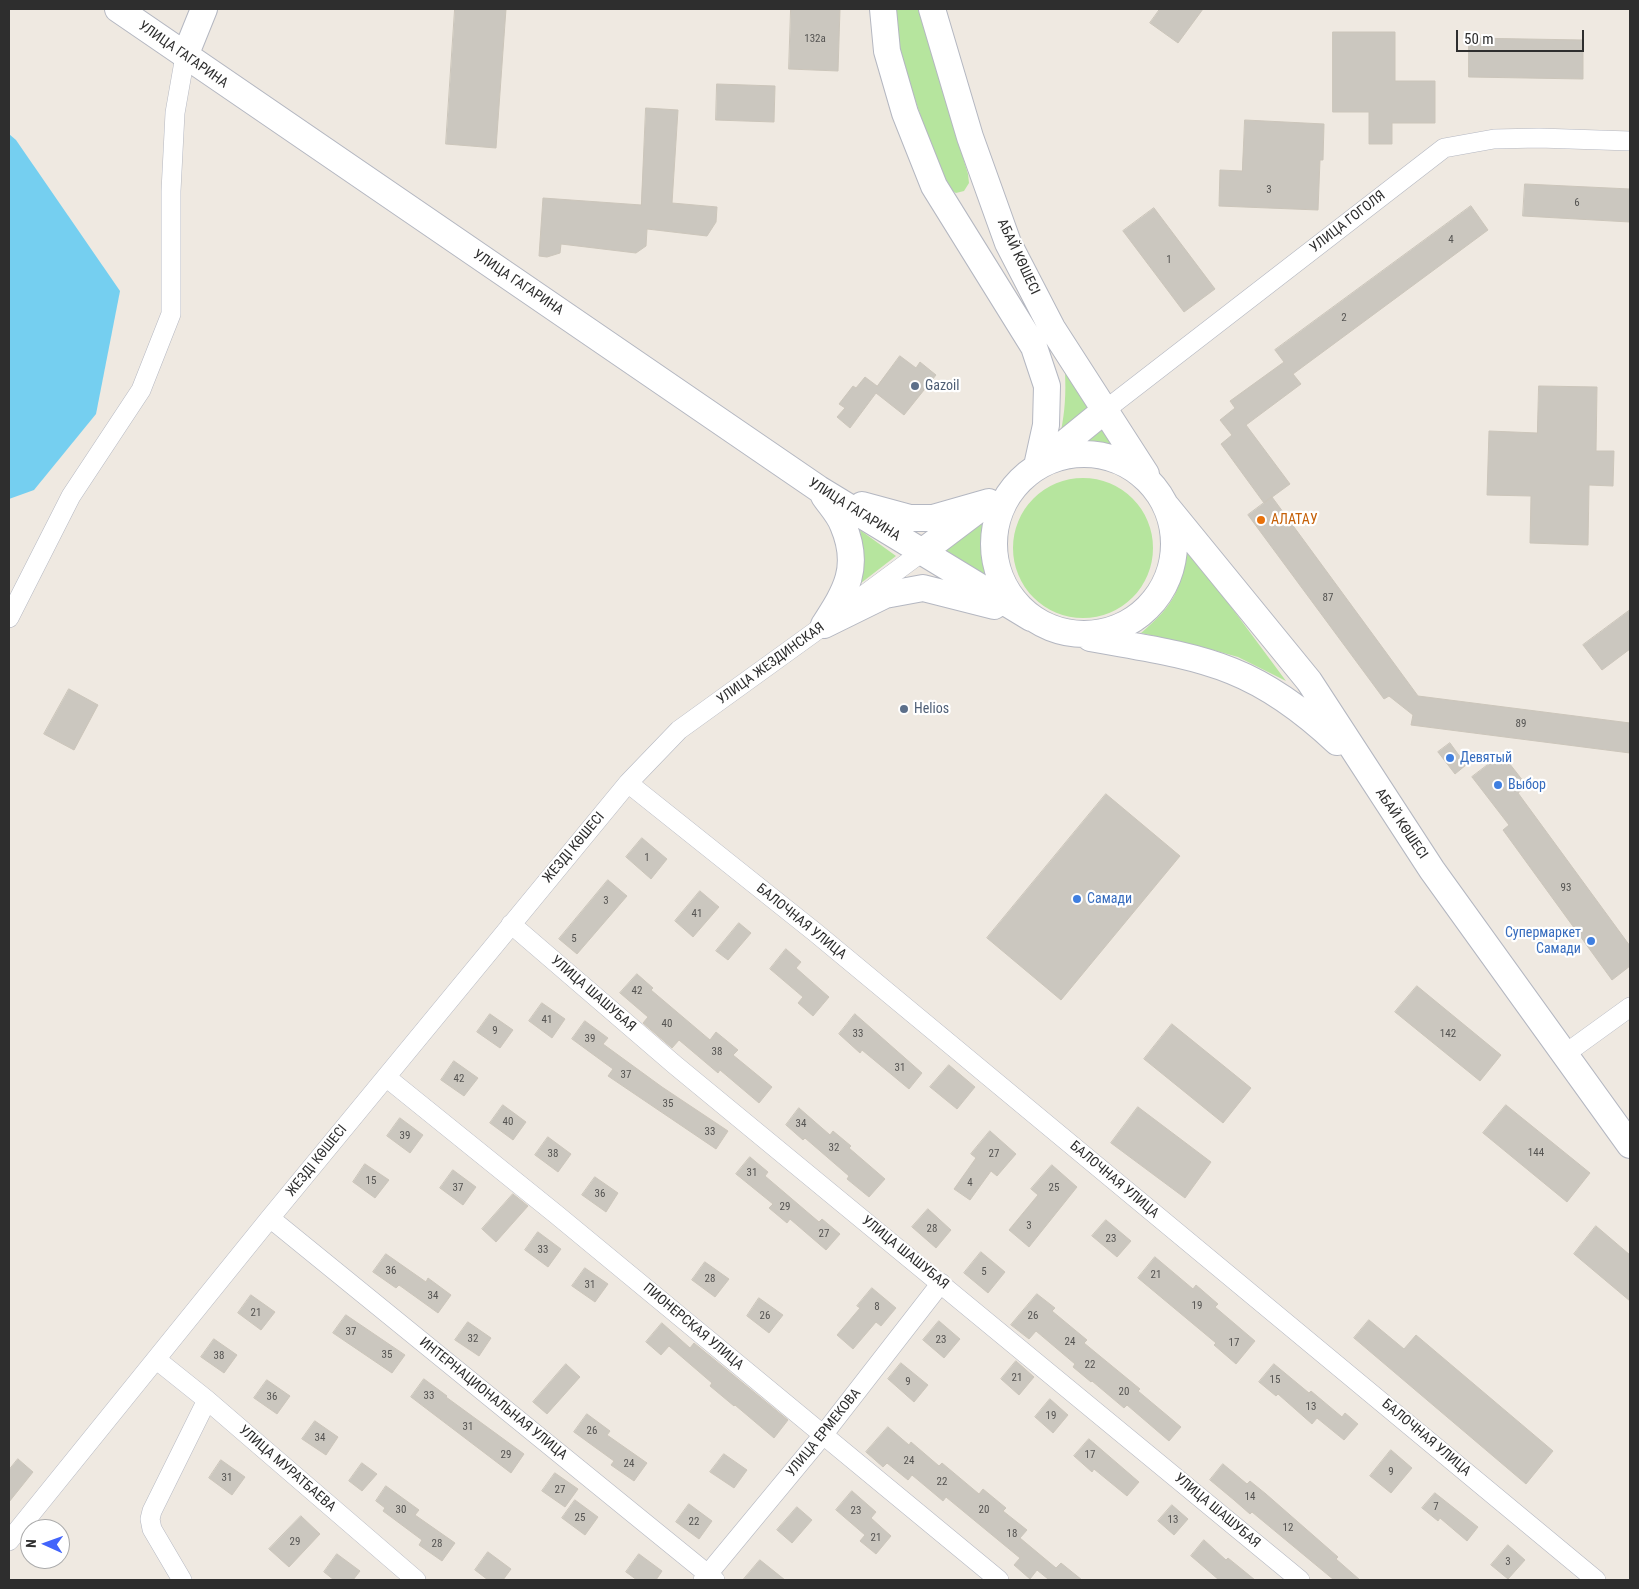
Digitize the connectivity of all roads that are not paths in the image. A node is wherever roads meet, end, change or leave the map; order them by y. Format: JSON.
{"nodes":[{"id":1,"x":118,"y":9,"type":"edge"},
{"id":2,"x":204,"y":9,"type":"edge"},
{"id":3,"x":883,"y":9,"type":"edge"},
{"id":4,"x":932,"y":9,"type":"edge"},
{"id":5,"x":185,"y":56,"type":"junction"},
{"id":6,"x":1630,"y":141,"type":"edge"},
{"id":7,"x":1104,"y":411,"type":"junction"},
{"id":8,"x":1030,"y":472,"type":"junction"},
{"id":9,"x":1152,"y":483,"type":"junction"},
{"id":10,"x":819,"y":489,"type":"junction"},
{"id":11,"x":989,"y":502,"type":"junction"},
{"id":12,"x":1167,"y":507,"type":"junction"},
{"id":13,"x":922,"y":552,"type":"junction"},
{"id":14,"x":9,"y":618,"type":"edge"},
{"id":15,"x":1031,"y":618,"type":"junction"},
{"id":16,"x":824,"y":626,"type":"junction"},
{"id":17,"x":1076,"y":635,"type":"junction"},
{"id":18,"x":1362,"y":764,"type":"junction"},
{"id":19,"x":628,"y":783,"type":"junction"},
{"id":20,"x":511,"y":924,"type":"junction"},
{"id":21,"x":1630,"y":1007,"type":"edge"},
{"id":22,"x":1565,"y":1054,"type":"junction"},
{"id":23,"x":386,"y":1077,"type":"junction"},
{"id":24,"x":1630,"y":1145,"type":"edge"},
{"id":25,"x":270,"y":1218,"type":"junction"},
{"id":26,"x":941,"y":1283,"type":"junction"},
{"id":27,"x":157,"y":1360,"type":"junction"},
{"id":28,"x":207,"y":1400,"type":"junction"},
{"id":29,"x":823,"y":1435,"type":"junction"},
{"id":30,"x":15,"y":1518,"type":"edge"},
{"id":31,"x":9,"y":1541,"type":"edge"},
{"id":32,"x":709,"y":1578,"type":"edge"},
{"id":33,"x":182,"y":1580,"type":"edge"},
{"id":34,"x":416,"y":1580,"type":"edge"},
{"id":35,"x":999,"y":1580,"type":"edge"},
{"id":36,"x":1300,"y":1580,"type":"edge"},
{"id":37,"x":1596,"y":1580,"type":"edge"}],
"edges":[{"from":1,"to":5,"type":"main road","name":"УЛИЦА ГАГАРИНА"},
{"from":2,"to":5,"type":"main road"},
{"from":3,"to":8,"type":"main road","name":"АБАЙ КӨШЕСІ"},
{"from":4,"to":7,"type":"main road","name":"АБАЙ КӨШЕСІ"},
{"from":5,"to":10,"type":"main road","name":"УЛИЦА ГАГАРИНА"},
{"from":5,"to":14,"type":"street"},
{"from":6,"to":7,"type":"street","name":"УЛИЦА ГОГОЛЯ"},
{"from":7,"to":8,"type":"main road"},
{"from":7,"to":9,"type":"main road","name":"АБАЙ КӨШЕСІ"},
{"from":8,"to":9,"type":"main road"},
{"from":8,"to":11,"type":"main road"},
{"from":8,"to":15,"type":"main road"},
{"from":9,"to":12,"type":"main road","name":"АБАЙ КӨШЕСІ"},
{"from":10,"to":11,"type":"main road"},
{"from":10,"to":13,"type":"main road","name":"УЛИЦА ГАГАРИНА"},
{"from":10,"to":16,"type":"main road"},
{"from":11,"to":13,"type":"main road"},
{"from":12,"to":17,"type":"main road"},
{"from":12,"to":18,"type":"main road","name":"АБАЙ КӨШЕСІ"},
{"from":13,"to":15,"type":"main road","name":"УЛИЦА ГАГАРИНА"},
{"from":13,"to":16,"type":"street","name":"УЛИЦА ЖЕЗДИНСКАЯ"},
{"from":15,"to":16,"type":"main road"},
{"from":15,"to":17,"type":"main road"},
{"from":16,"to":19,"type":"street","name":"УЛИЦА ЖЕЗДИНСКАЯ"},
{"from":17,"to":18,"type":"main road"},
{"from":18,"to":22,"type":"main road","name":"АБАЙ КӨШЕСІ"},
{"from":19,"to":20,"type":"street","name":"ЖЕЗДІ КӨШЕСІ"},
{"from":19,"to":37,"type":"street","name":"БАЛОЧНАЯ УЛИЦА"},
{"from":20,"to":23,"type":"street","name":"ЖЕЗДІ КӨШЕСІ"},
{"from":20,"to":26,"type":"street","name":"УЛИЦА ШАШУБАЯ"},
{"from":21,"to":22,"type":"street"},
{"from":22,"to":24,"type":"main road","name":"АБАЙ КӨШЕСІ"},
{"from":23,"to":25,"type":"street","name":"ЖЕЗДІ КӨШЕСІ"},
{"from":23,"to":29,"type":"street","name":"ПИОНЕРСКАЯ УЛИЦА"},
{"from":25,"to":27,"type":"street","name":"ЖЕЗДІ КӨШЕСІ"},
{"from":25,"to":32,"type":"street","name":"ИНТЕРНАЦИОНАЛЬНАЯ УЛИЦА"},
{"from":26,"to":29,"type":"street","name":"УЛИЦА ЕРМЕКОВА"},
{"from":26,"to":36,"type":"street","name":"УЛИЦА ШАШУБАЯ"},
{"from":27,"to":28,"type":"street","name":"УЛИЦА МУРАТБАЕВА"},
{"from":27,"to":30,"type":"street","name":"ЖЕЗДІ КӨШЕСІ"},
{"from":28,"to":33,"type":"street"},
{"from":28,"to":34,"type":"street","name":"УЛИЦА МУРАТБАЕВА"},
{"from":29,"to":32,"type":"street","name":"УЛИЦА ЕРМЕКОВА"},
{"from":29,"to":35,"type":"street","name":"ПИОНЕРСКАЯ УЛИЦА"},
{"from":30,"to":31,"type":"street","name":"ЖЕЗДІ КӨШЕСІ"}]}
